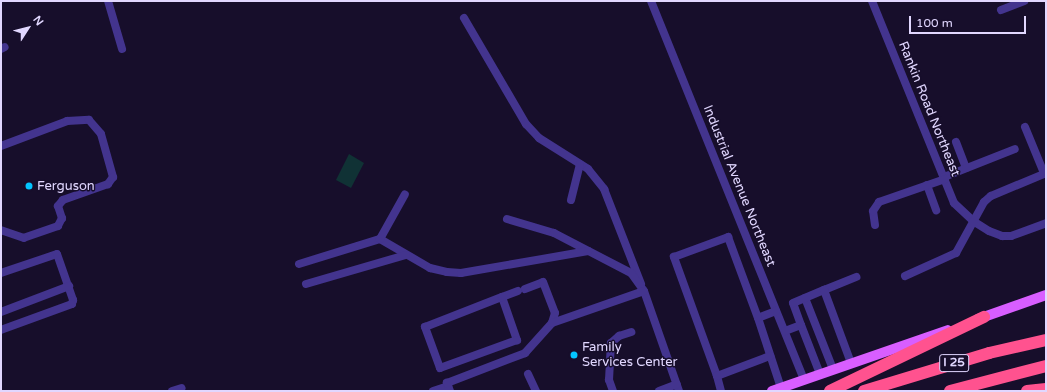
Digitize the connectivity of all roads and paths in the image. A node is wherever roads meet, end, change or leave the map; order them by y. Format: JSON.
{"nodes":[{"id":1,"x":108,"y":1,"type":"edge"},
{"id":2,"x":651,"y":1,"type":"edge"},
{"id":3,"x":872,"y":1,"type":"edge"},
{"id":4,"x":1024,"y":1,"type":"edge"},
{"id":5,"x":1001,"y":10,"type":"dead end"},
{"id":6,"x":464,"y":18,"type":"dead end"},
{"id":7,"x":122,"y":49,"type":"dead end"},
{"id":8,"x":1025,"y":127,"type":"dead end"},
{"id":9,"x":956,"y":142,"type":"dead end"},
{"id":10,"x":1,"y":146,"type":"edge"},
{"id":11,"x":1015,"y":149,"type":"dead end"},
{"id":12,"x":580,"y":164,"type":"junction"},
{"id":13,"x":966,"y":168,"type":"junction"},
{"id":14,"x":1045,"y":173,"type":"edge"},
{"id":15,"x":944,"y":178,"type":"junction"},
{"id":16,"x":927,"y":185,"type":"junction"},
{"id":17,"x":405,"y":194,"type":"dead end"},
{"id":18,"x":571,"y":200,"type":"dead end"},
{"id":19,"x":936,"y":210,"type":"dead end"},
{"id":20,"x":507,"y":219,"type":"dead end"},
{"id":21,"x":973,"y":221,"type":"junction"},
{"id":22,"x":1046,"y":223,"type":"edge"},
{"id":23,"x":875,"y":225,"type":"dead end"},
{"id":24,"x":1,"y":230,"type":"edge"},
{"id":25,"x":380,"y":239,"type":"junction"},
{"id":26,"x":589,"y":251,"type":"junction"},
{"id":27,"x":406,"y":255,"type":"junction"},
{"id":28,"x":299,"y":264,"type":"dead end"},
{"id":29,"x":1,"y":273,"type":"edge"},
{"id":30,"x":905,"y":276,"type":"dead end"},
{"id":31,"x":857,"y":277,"type":"dead end"},
{"id":32,"x":306,"y":284,"type":"dead end"},
{"id":33,"x":68,"y":286,"type":"junction"},
{"id":34,"x":642,"y":288,"type":"junction"},
{"id":35,"x":824,"y":290,"type":"junction"},
{"id":36,"x":1046,"y":295,"type":"edge"},
{"id":37,"x":502,"y":297,"type":"junction"},
{"id":38,"x":805,"y":298,"type":"junction"},
{"id":39,"x":776,"y":311,"type":"junction"},
{"id":40,"x":1,"y":312,"type":"edge"},
{"id":41,"x":984,"y":317,"type":"junction"},
{"id":42,"x":758,"y":318,"type":"junction"},
{"id":43,"x":552,"y":323,"type":"junction"},
{"id":44,"x":801,"y":325,"type":"junction"},
{"id":45,"x":1,"y":330,"type":"edge"},
{"id":46,"x":784,"y":331,"type":"junction"},
{"id":47,"x":631,"y":332,"type":"dead end"},
{"id":48,"x":1046,"y":340,"type":"edge"},
{"id":49,"x":770,"y":356,"type":"junction"},
{"id":50,"x":851,"y":363,"type":"junction"},
{"id":51,"x":1046,"y":366,"type":"edge"},
{"id":52,"x":833,"y":369,"type":"junction"},
{"id":53,"x":528,"y":374,"type":"dead end"},
{"id":54,"x":820,"y":374,"type":"junction"},
{"id":55,"x":717,"y":376,"type":"junction"},
{"id":56,"x":804,"y":379,"type":"junction"},
{"id":57,"x":182,"y":388,"type":"dead end"},
{"id":58,"x":449,"y":388,"type":"edge"},
{"id":59,"x":678,"y":388,"type":"edge"},
{"id":60,"x":777,"y":389,"type":"edge"},
{"id":61,"x":1046,"y":389,"type":"edge"},
{"id":62,"x":172,"y":391,"type":"edge"},
{"id":63,"x":433,"y":391,"type":"edge"},
{"id":64,"x":536,"y":391,"type":"edge"},
{"id":65,"x":613,"y":391,"type":"edge"},
{"id":66,"x":659,"y":391,"type":"edge"},
{"id":67,"x":721,"y":391,"type":"edge"},
{"id":68,"x":830,"y":391,"type":"edge"},
{"id":69,"x":864,"y":391,"type":"edge"},
{"id":70,"x":950,"y":391,"type":"edge"},
{"id":71,"x":1027,"y":391,"type":"edge"}],
"edges":[{"from":1,"to":7,"type":"street"},
{"from":2,"to":39,"type":"street","name":"Industrial Avenue Northeast"},
{"from":3,"to":15,"type":"street","name":"Rankin Road Northeast"},
{"from":4,"to":5,"type":"street"},
{"from":6,"to":12,"type":"street"},
{"from":8,"to":14,"type":"street"},
{"from":9,"to":13,"type":"street"},
{"from":10,"to":24,"type":"street"},
{"from":11,"to":13,"type":"street"},
{"from":12,"to":18,"type":"street"},
{"from":12,"to":34,"type":"street"},
{"from":13,"to":15,"type":"street"},
{"from":14,"to":21,"type":"street"},
{"from":15,"to":16,"type":"street"},
{"from":15,"to":21,"type":"street","name":"Rankin Road Northeast"},
{"from":16,"to":19,"type":"street"},
{"from":16,"to":23,"type":"street"},
{"from":17,"to":25,"type":"street"},
{"from":20,"to":26,"type":"street"},
{"from":21,"to":22,"type":"street","name":"Rankin Road Northeast"},
{"from":21,"to":30,"type":"street"},
{"from":25,"to":27,"type":"street"},
{"from":25,"to":28,"type":"street"},
{"from":26,"to":27,"type":"street"},
{"from":26,"to":34,"type":"street"},
{"from":27,"to":32,"type":"street"},
{"from":29,"to":33,"type":"street"},
{"from":31,"to":35,"type":"street"},
{"from":33,"to":40,"type":"street"},
{"from":33,"to":45,"type":"street"},
{"from":34,"to":43,"type":"street"},
{"from":34,"to":59,"type":"street"},
{"from":35,"to":38,"type":"street"},
{"from":35,"to":50,"type":"street"},
{"from":36,"to":41,"type":"main road"},
{"from":37,"to":37,"type":"street"},
{"from":37,"to":43,"type":"street"},
{"from":38,"to":44,"type":"street"},
{"from":38,"to":52,"type":"street"},
{"from":39,"to":42,"type":"street"},
{"from":39,"to":46,"type":"street","name":"Industrial Avenue Northeast"},
{"from":41,"to":50,"type":"main road"},
{"from":41,"to":68,"type":"highway"},
{"from":42,"to":49,"type":"street"},
{"from":42,"to":55,"type":"street"},
{"from":43,"to":58,"type":"street"},
{"from":44,"to":46,"type":"street"},
{"from":44,"to":54,"type":"street"},
{"from":46,"to":56,"type":"street","name":"Industrial Avenue Northeast"},
{"from":47,"to":65,"type":"street"},
{"from":48,"to":69,"type":"highway","number":"I 25"},
{"from":49,"to":55,"type":"street"},
{"from":49,"to":60,"type":"street"},
{"from":50,"to":52,"type":"main road"},
{"from":51,"to":70,"type":"highway","number":"I 25"},
{"from":52,"to":54,"type":"main road"},
{"from":53,"to":64,"type":"street"},
{"from":54,"to":56,"type":"main road"},
{"from":55,"to":67,"type":"street"},
{"from":56,"to":60,"type":"main road"},
{"from":57,"to":62,"type":"street"},
{"from":58,"to":63,"type":"street"},
{"from":59,"to":66,"type":"street"},
{"from":61,"to":71,"type":"highway"}]}
